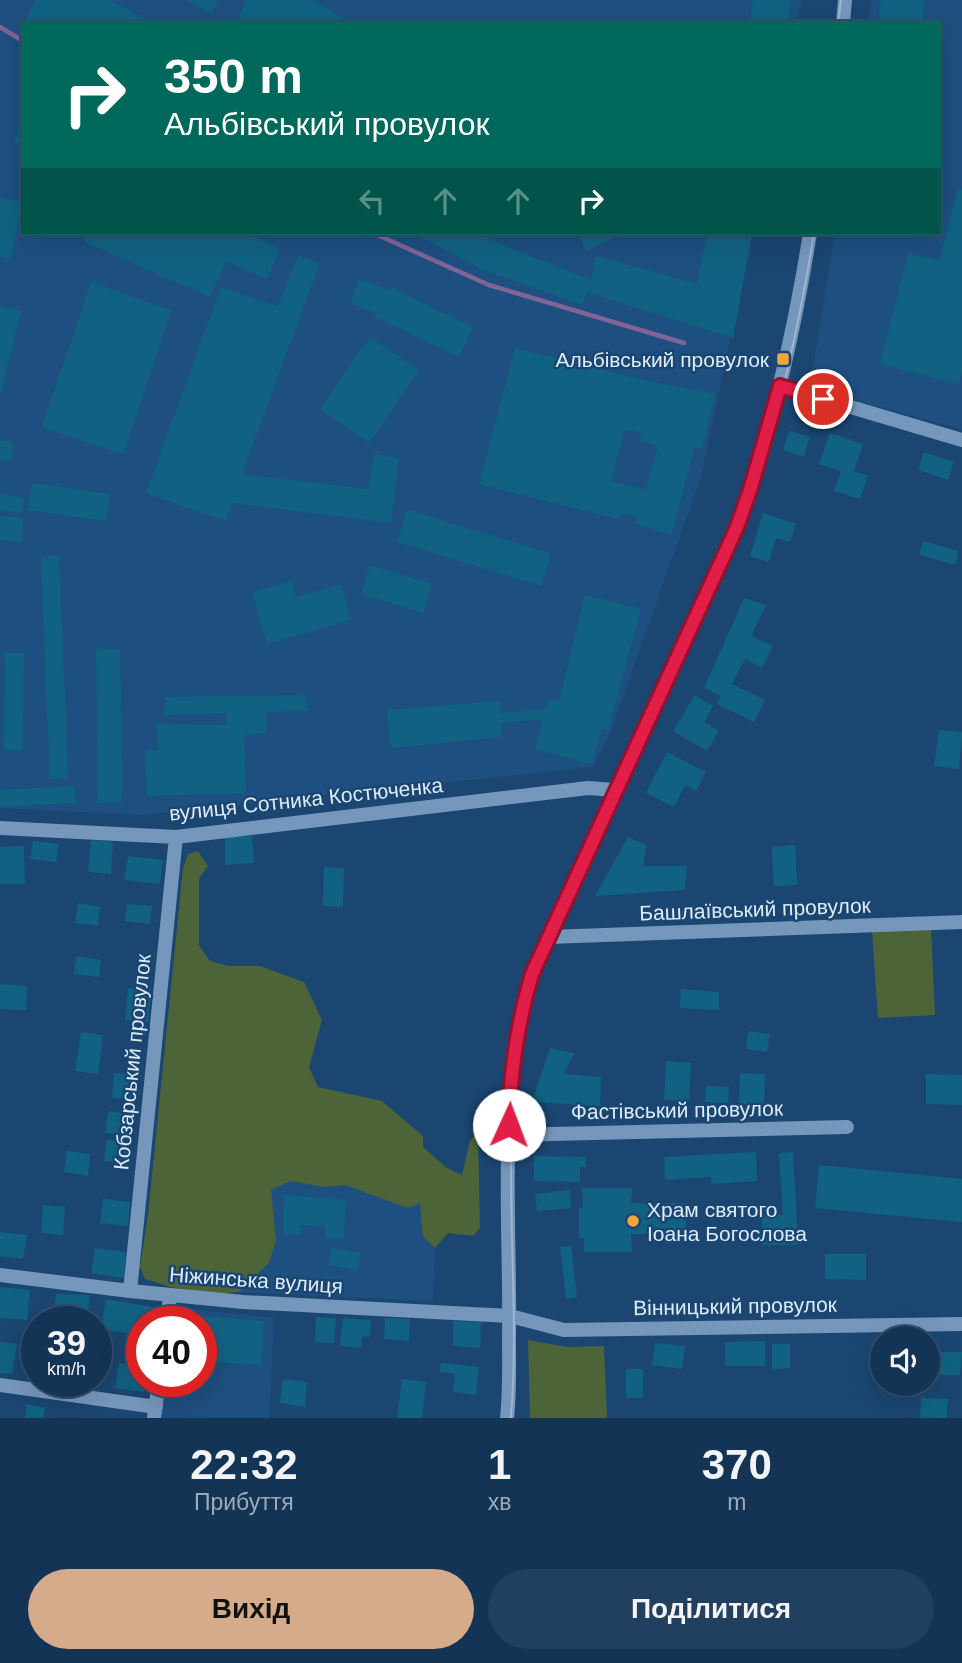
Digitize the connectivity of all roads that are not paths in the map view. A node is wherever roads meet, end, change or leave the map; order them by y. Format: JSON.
{"nodes":[{"id":1,"x":845,"y":0,"type":"edge"},
{"id":2,"x":843,"y":21,"type":"edge"},
{"id":3,"x":810,"y":235,"type":"edge"},
{"id":4,"x":780,"y":386,"type":"junction"},
{"id":5,"x":962,"y":440,"type":"edge"},
{"id":6,"x":615,"y":790,"type":"junction"},
{"id":7,"x":0,"y":828,"type":"edge"},
{"id":8,"x":176,"y":837,"type":"junction"},
{"id":9,"x":962,"y":922,"type":"edge"},
{"id":10,"x":549,"y":937,"type":"junction"},
{"id":11,"x":847,"y":1127,"type":"dead end"},
{"id":12,"x":509,"y":1135,"type":"junction"},
{"id":13,"x":0,"y":1275,"type":"edge"},
{"id":14,"x":130,"y":1292,"type":"junction"},
{"id":15,"x":170,"y":1296,"type":"junction"},
{"id":16,"x":169,"y":1306,"type":"edge"},
{"id":17,"x":509,"y":1316,"type":"junction"},
{"id":18,"x":962,"y":1324,"type":"edge"},
{"id":19,"x":0,"y":1385,"type":"edge"},
{"id":20,"x":155,"y":1413,"type":"edge"},
{"id":21,"x":507,"y":1418,"type":"edge"}],
"edges":[{"from":1,"to":2,"type":"street"},
{"from":3,"to":4,"type":"street"},
{"from":4,"to":5,"type":"street"},
{"from":4,"to":6,"type":"street"},
{"from":6,"to":8,"type":"street","name":"вулиця Сотника Костюченка"},
{"from":6,"to":10,"type":"street"},
{"from":7,"to":8,"type":"street","name":"вулиця Сотника Костюченка"},
{"from":8,"to":14,"type":"street","name":"Кобзарський провулок"},
{"from":9,"to":10,"type":"street","name":"Башлаївський провулок"},
{"from":10,"to":12,"type":"street"},
{"from":11,"to":12,"type":"street","name":"Фастівський провулок"},
{"from":12,"to":17,"type":"street"},
{"from":13,"to":14,"type":"street","name":"Ніжинська вулиця"},
{"from":14,"to":15,"type":"street","name":"Ніжинська вулиця"},
{"from":15,"to":16,"type":"street"},
{"from":15,"to":17,"type":"street","name":"Ніжинська вулиця"},
{"from":17,"to":18,"type":"street","name":"Вінницький провулок"},
{"from":17,"to":21,"type":"street"},
{"from":19,"to":20,"type":"street"}]}
